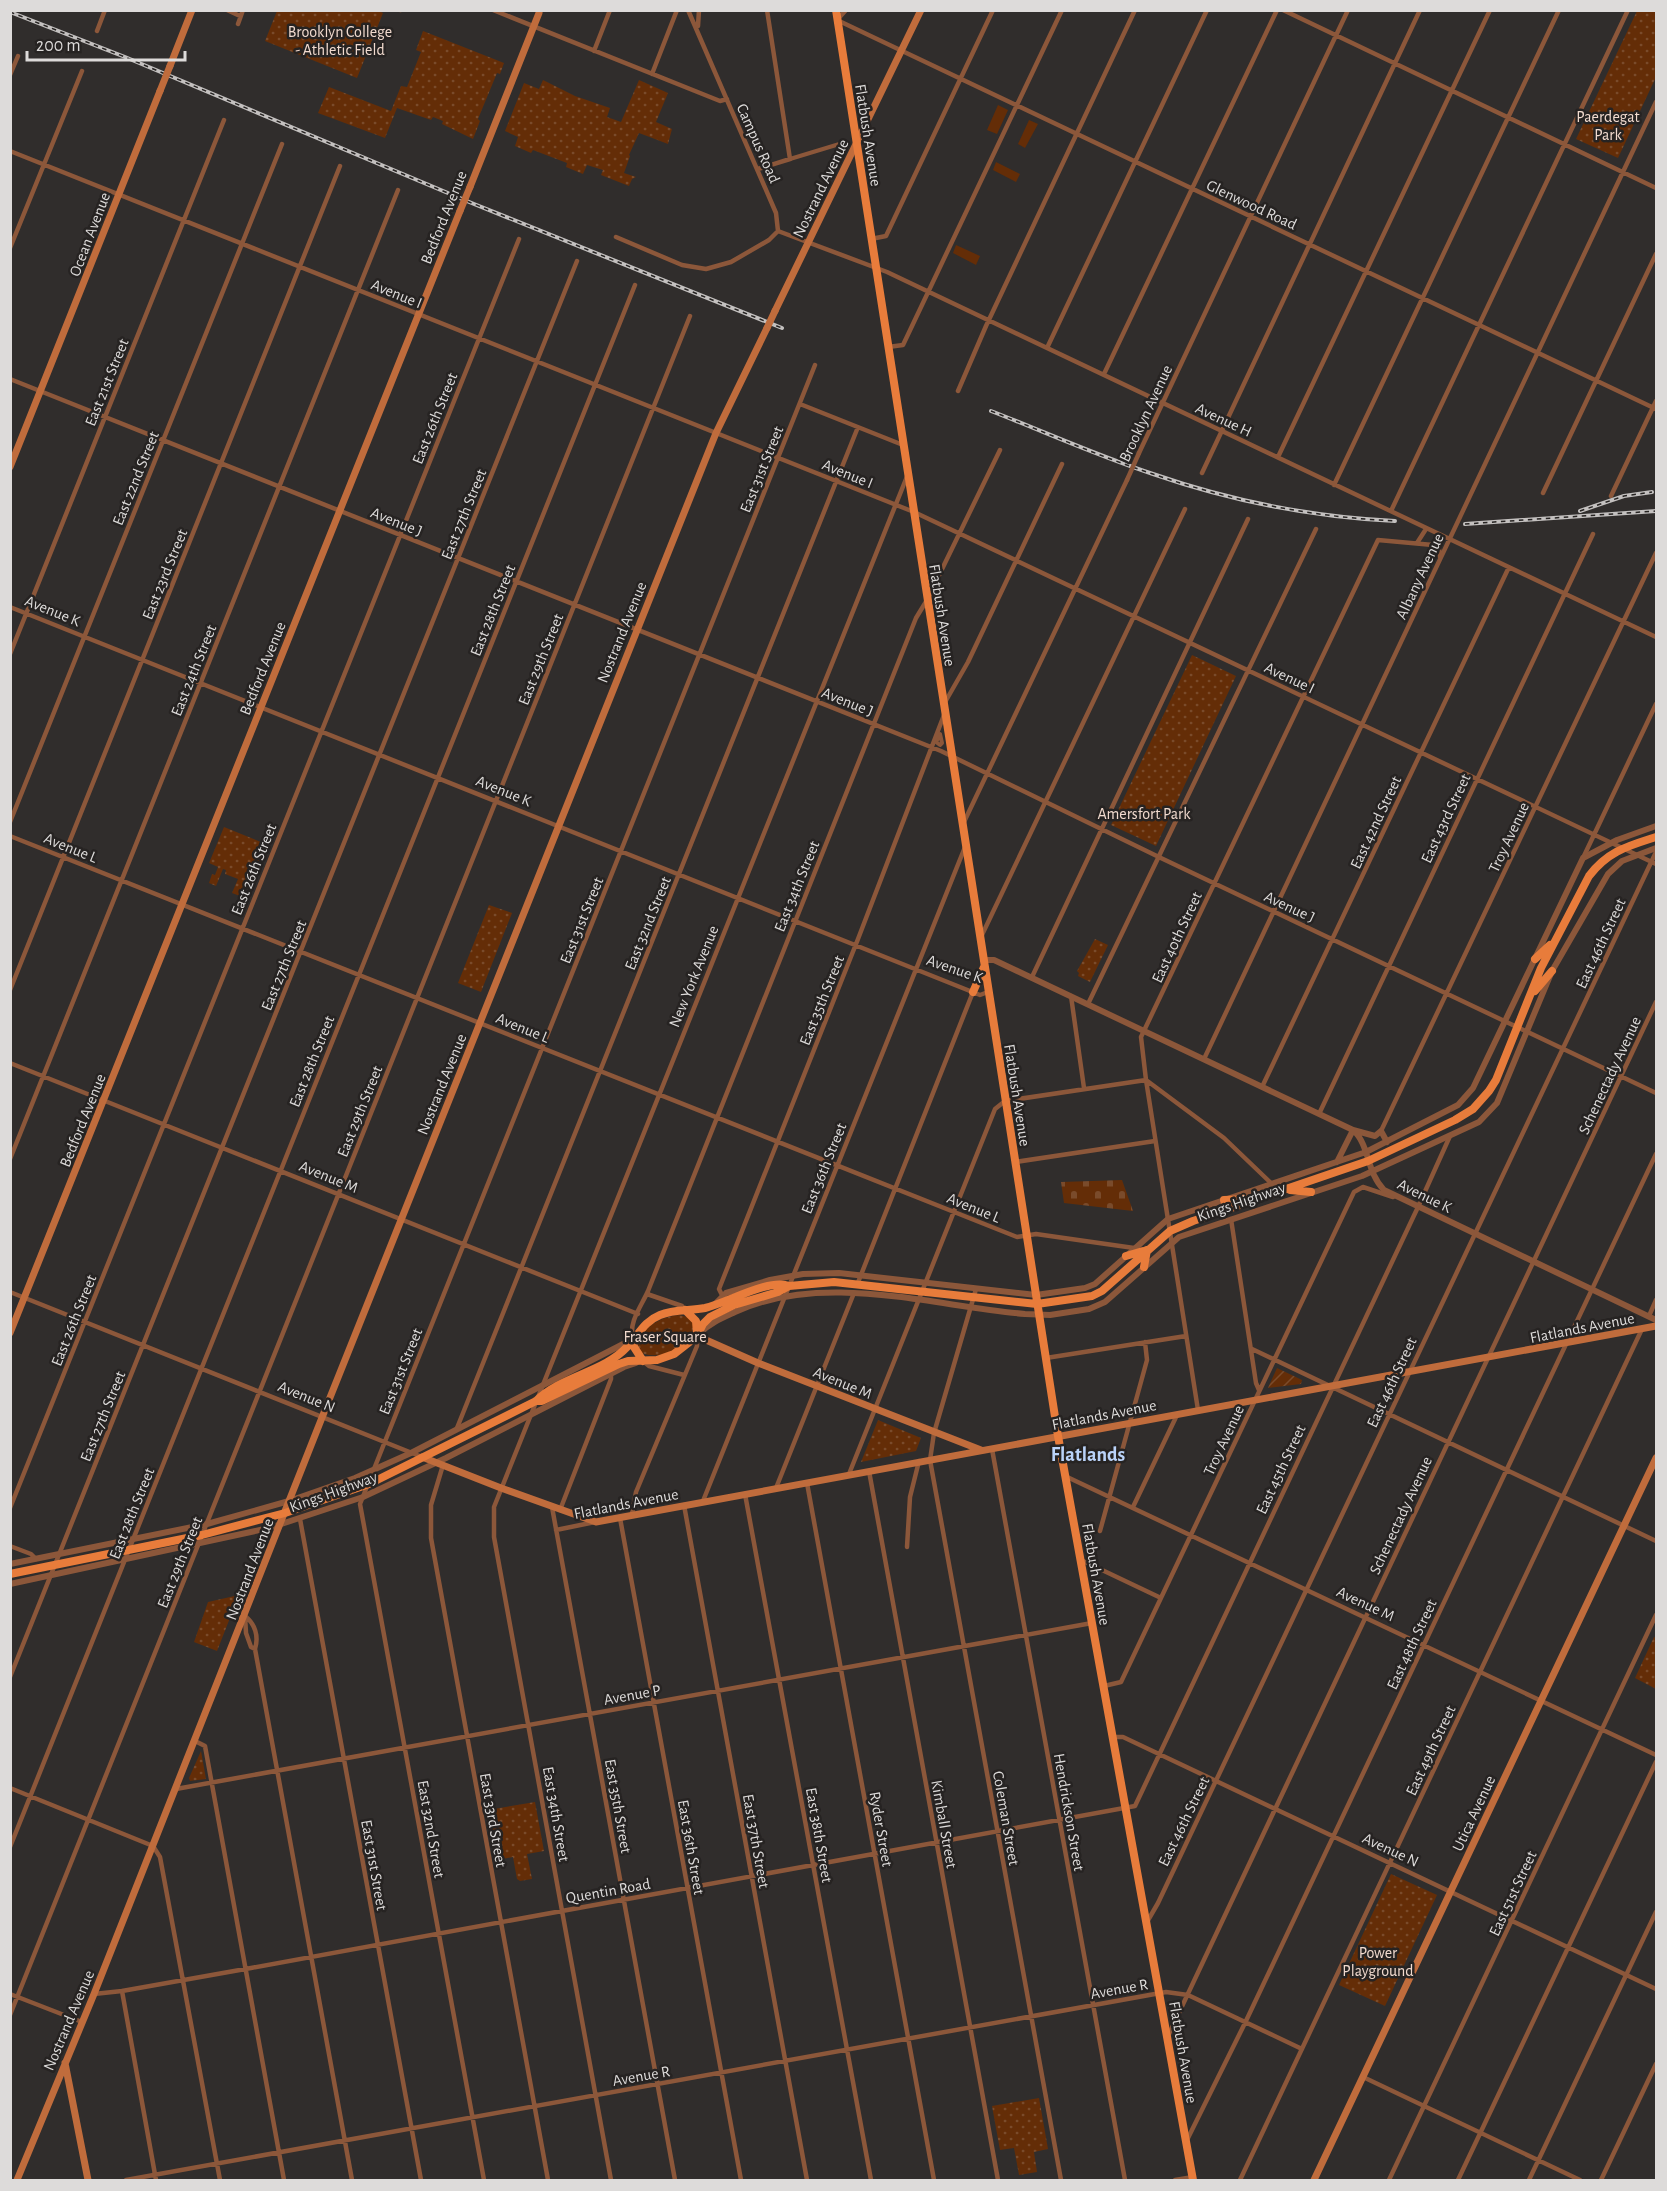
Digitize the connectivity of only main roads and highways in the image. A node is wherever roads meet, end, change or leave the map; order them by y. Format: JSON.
{"nodes":[{"id":1,"x":192,"y":10,"type":"edge"},
{"id":2,"x":836,"y":10,"type":"edge"},
{"id":3,"x":921,"y":10,"type":"edge"},
{"id":4,"x":539,"y":14,"type":"dead end"},
{"id":5,"x":857,"y":143,"type":"junction"},
{"id":6,"x":10,"y":467,"type":"edge"},
{"id":7,"x":1656,"y":837,"type":"edge"},
{"id":8,"x":1555,"y":940,"type":"junction"},
{"id":9,"x":1535,"y":959,"type":"road end"},
{"id":10,"x":984,"y":963,"type":"junction"},
{"id":11,"x":1552,"y":971,"type":"road end"},
{"id":12,"x":973,"y":992,"type":"road end"},
{"id":13,"x":1530,"y":996,"type":"junction"},
{"id":14,"x":1285,"y":1190,"type":"junction"},
{"id":15,"x":1311,"y":1192,"type":"road end"},
{"id":16,"x":1256,"y":1199,"type":"junction"},
{"id":17,"x":1224,"y":1200,"type":"road end"},
{"id":18,"x":1147,"y":1250,"type":"junction"},
{"id":19,"x":1126,"y":1256,"type":"road end"},
{"id":20,"x":1144,"y":1267,"type":"road end"},
{"id":21,"x":789,"y":1286,"type":"junction"},
{"id":22,"x":1037,"y":1304,"type":"junction"},
{"id":23,"x":685,"y":1310,"type":"junction"},
{"id":24,"x":1656,"y":1326,"type":"edge"},
{"id":25,"x":10,"y":1333,"type":"edge"},
{"id":26,"x":697,"y":1336,"type":"junction"},
{"id":27,"x":633,"y":1338,"type":"junction"},
{"id":28,"x":643,"y":1361,"type":"junction"},
{"id":29,"x":536,"y":1401,"type":"junction"},
{"id":30,"x":1058,"y":1436,"type":"junction"},
{"id":31,"x":981,"y":1450,"type":"junction"},
{"id":32,"x":422,"y":1457,"type":"junction"},
{"id":33,"x":1656,"y":1458,"type":"edge"},
{"id":34,"x":285,"y":1513,"type":"junction"},
{"id":35,"x":596,"y":1522,"type":"joint"},
{"id":36,"x":10,"y":1574,"type":"edge"},
{"id":37,"x":65,"y":2063,"type":"junction"},
{"id":38,"x":1193,"y":2179,"type":"edge"},
{"id":39,"x":17,"y":2181,"type":"edge"},
{"id":40,"x":88,"y":2181,"type":"edge"},
{"id":41,"x":1314,"y":2181,"type":"edge"}],
"edges":[{"from":1,"to":6,"type":"main road","name":"Ocean Avenue","bridge":true},
{"from":2,"to":5,"type":"main road","name":"Flatbush Avenue"},
{"from":3,"to":5,"type":"main road","name":"Nostrand Avenue"},
{"from":4,"to":25,"type":"main road","name":"Bedford Avenue","bridge":true},
{"from":5,"to":10,"type":"main road","name":"Flatbush Avenue"},
{"from":5,"to":34,"type":"main road","name":"Nostrand Avenue","bridge":true},
{"from":7,"to":8,"type":"main road","name":"Kings Highway"},
{"from":8,"to":9,"type":"main road"},
{"from":8,"to":13,"type":"main road","name":"Kings Highway"},
{"from":10,"to":12,"type":"main road"},
{"from":10,"to":22,"type":"main road","name":"Flatbush Avenue"},
{"from":11,"to":13,"type":"main road"},
{"from":13,"to":14,"type":"main road","name":"Kings Highway"},
{"from":14,"to":15,"type":"main road"},
{"from":14,"to":16,"type":"main road","name":"Kings Highway"},
{"from":16,"to":17,"type":"main road"},
{"from":16,"to":18,"type":"main road","name":"Kings Highway"},
{"from":18,"to":19,"type":"main road"},
{"from":18,"to":20,"type":"main road"},
{"from":18,"to":22,"type":"main road","name":"Kings Highway"},
{"from":21,"to":22,"type":"main road","name":"Kings Highway"},
{"from":21,"to":23,"type":"main road","name":"Kings Highway"},
{"from":21,"to":26,"type":"main road","name":"Kings Highway"},
{"from":22,"to":30,"type":"main road","name":"Flatbush Avenue"},
{"from":23,"to":26,"type":"main road"},
{"from":23,"to":27,"type":"main road","name":"Kings Highway"},
{"from":24,"to":30,"type":"main road","name":"Flatlands Avenue"},
{"from":26,"to":28,"type":"main road","name":"Kings Highway"},
{"from":26,"to":31,"type":"main road","name":"Avenue M"},
{"from":27,"to":28,"type":"main road"},
{"from":27,"to":29,"type":"main road","name":"Kings Highway"},
{"from":28,"to":29,"type":"main road","name":"Kings Highway"},
{"from":29,"to":32,"type":"main road","name":"Kings Highway"},
{"from":30,"to":31,"type":"main road","name":"Flatlands Avenue"},
{"from":30,"to":38,"type":"main road","name":"Flatbush Avenue"},
{"from":31,"to":35,"type":"main road","name":"Flatlands Avenue"},
{"from":32,"to":34,"type":"main road","name":"Kings Highway"},
{"from":32,"to":35,"type":"main road","name":"Avenue N"},
{"from":33,"to":41,"type":"main road","name":"Utica Avenue"},
{"from":34,"to":36,"type":"main road","name":"Kings Highway"},
{"from":34,"to":37,"type":"main road","name":"Nostrand Avenue"},
{"from":37,"to":39,"type":"main road","name":"Nostrand Avenue"},
{"from":37,"to":40,"type":"main road"}]}
